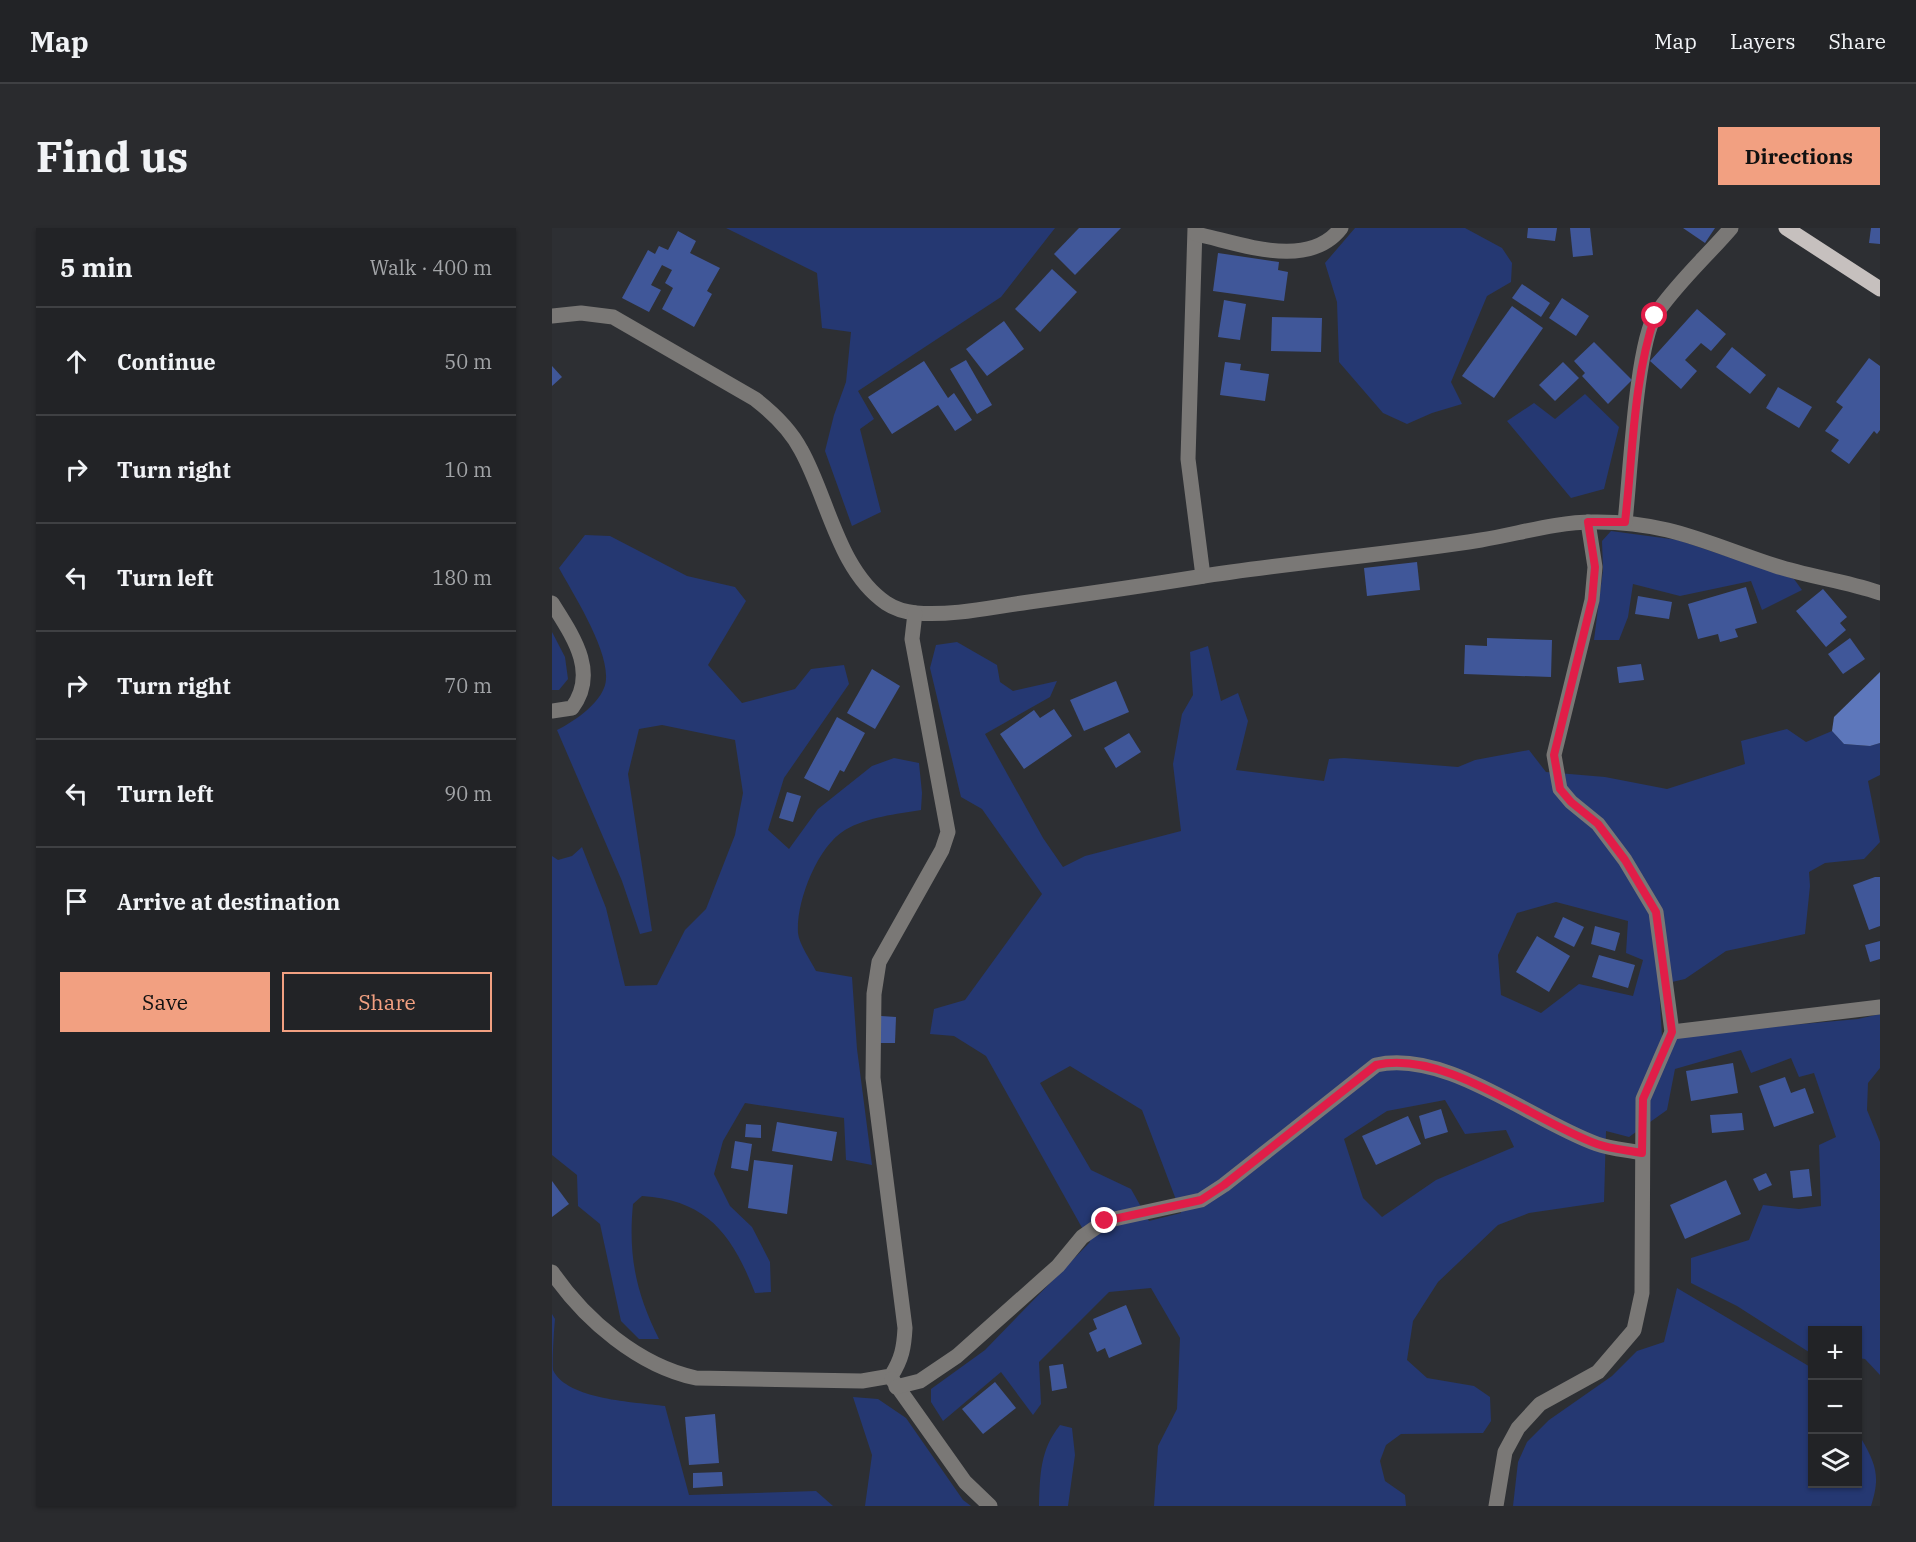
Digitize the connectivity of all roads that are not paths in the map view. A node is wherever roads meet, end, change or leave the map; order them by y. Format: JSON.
{"nodes":[{"id":1,"x":1341,"y":228,"type":"edge"},
{"id":2,"x":1731,"y":228,"type":"edge"},
{"id":3,"x":1785,"y":228,"type":"edge"},
{"id":4,"x":1196,"y":231,"type":"edge"},
{"id":5,"x":1880,"y":289,"type":"edge"},
{"id":6,"x":552,"y":316,"type":"edge"},
{"id":7,"x":1588,"y":522,"type":"junction"},
{"id":8,"x":1625,"y":522,"type":"junction"},
{"id":9,"x":1203,"y":576,"type":"junction"},
{"id":10,"x":1880,"y":593,"type":"edge"},
{"id":11,"x":552,"y":603,"type":"edge"},
{"id":12,"x":915,"y":613,"type":"junction"},
{"id":13,"x":552,"y":711,"type":"edge"},
{"id":14,"x":1880,"y":1007,"type":"edge"},
{"id":15,"x":1672,"y":1032,"type":"junction"},
{"id":16,"x":1642,"y":1153,"type":"junction"},
{"id":17,"x":552,"y":1272,"type":"edge"},
{"id":18,"x":894,"y":1381,"type":"junction"},
{"id":19,"x":990,"y":1506,"type":"edge"},
{"id":20,"x":1496,"y":1506,"type":"edge"}],
"edges":[{"from":1,"to":4,"type":"street"},
{"from":2,"to":8,"type":"street"},
{"from":3,"to":5,"type":"main road"},
{"from":4,"to":9,"type":"street"},
{"from":6,"to":12,"type":"street"},
{"from":7,"to":8,"type":"street"},
{"from":7,"to":9,"type":"street"},
{"from":7,"to":15,"type":"street"},
{"from":8,"to":10,"type":"street"},
{"from":9,"to":12,"type":"street"},
{"from":11,"to":13,"type":"street"},
{"from":12,"to":18,"type":"street"},
{"from":14,"to":15,"type":"street"},
{"from":15,"to":16,"type":"street"},
{"from":16,"to":18,"type":"street"},
{"from":16,"to":20,"type":"street"},
{"from":17,"to":18,"type":"street"},
{"from":18,"to":19,"type":"street"}]}
